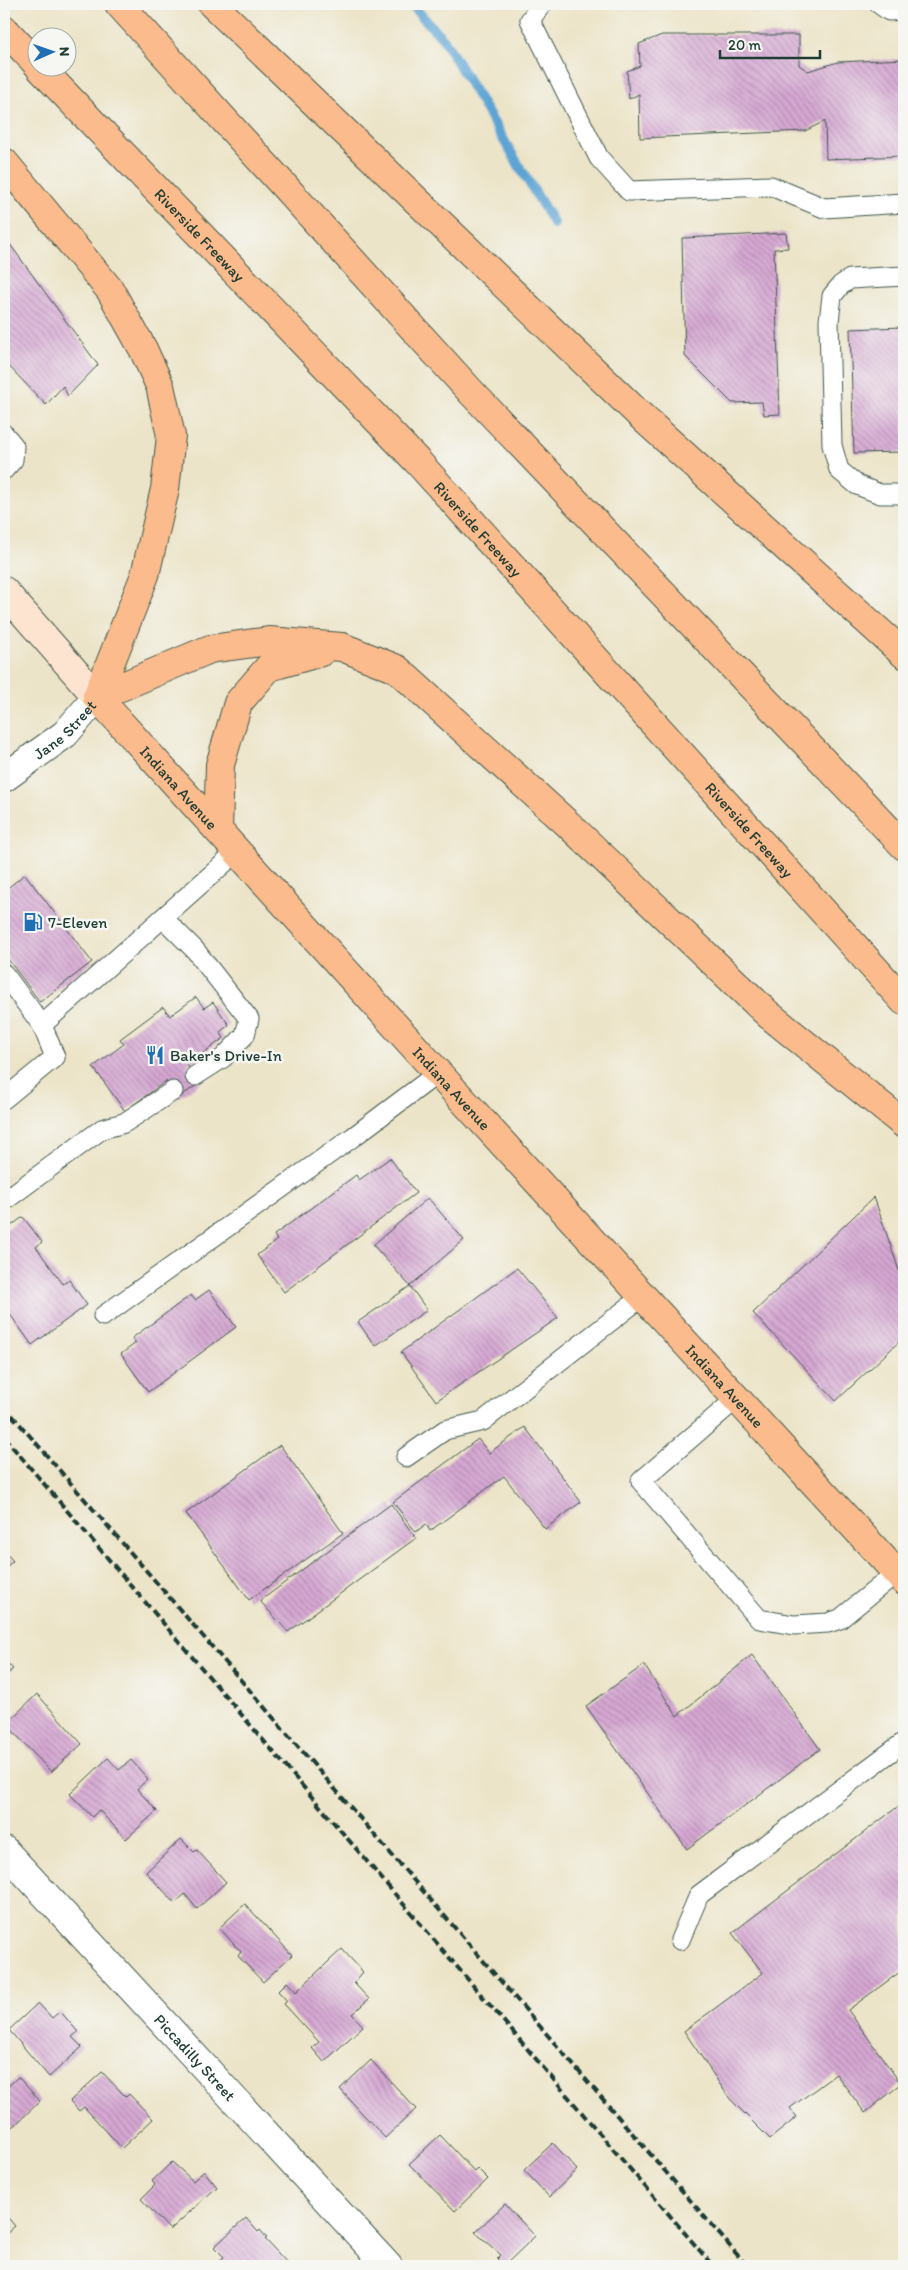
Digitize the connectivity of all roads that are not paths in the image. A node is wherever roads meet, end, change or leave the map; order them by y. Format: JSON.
{"nodes":[{"id":1,"x":119,"y":4,"type":"edge"},
{"id":2,"x":212,"y":4,"type":"edge"},
{"id":3,"x":542,"y":4,"type":"edge"},
{"id":4,"x":879,"y":4,"type":"edge"},
{"id":5,"x":904,"y":10,"type":"edge"},
{"id":6,"x":4,"y":29,"type":"edge"},
{"id":7,"x":28,"y":54,"type":"edge"},
{"id":8,"x":50,"y":78,"type":"edge"},
{"id":9,"x":4,"y":162,"type":"edge"},
{"id":10,"x":904,"y":203,"type":"edge"},
{"id":11,"x":904,"y":276,"type":"edge"},
{"id":12,"x":4,"y":434,"type":"edge"},
{"id":13,"x":4,"y":470,"type":"edge"},
{"id":14,"x":904,"y":494,"type":"edge"},
{"id":15,"x":4,"y":591,"type":"edge"},
{"id":16,"x":342,"y":647,"type":"junction"},
{"id":17,"x":901,"y":649,"type":"edge"},
{"id":18,"x":97,"y":697,"type":"junction"},
{"id":19,"x":4,"y":778,"type":"edge"},
{"id":20,"x":218,"y":830,"type":"junction"},
{"id":21,"x":904,"y":846,"type":"edge"},
{"id":22,"x":238,"y":851,"type":"junction"},
{"id":23,"x":163,"y":918,"type":"junction"},
{"id":24,"x":4,"y":974,"type":"edge"},
{"id":25,"x":904,"y":1001,"type":"edge"},
{"id":26,"x":42,"y":1025,"type":"junction"},
{"id":27,"x":438,"y":1073,"type":"junction"},
{"id":28,"x":195,"y":1076,"type":"dead end"},
{"id":29,"x":172,"y":1091,"type":"dead end"},
{"id":30,"x":4,"y":1099,"type":"edge"},
{"id":31,"x":904,"y":1124,"type":"edge"},
{"id":32,"x":4,"y":1201,"type":"edge"},
{"id":33,"x":643,"y":1296,"type":"junction"},
{"id":34,"x":103,"y":1316,"type":"dead end"},
{"id":35,"x":736,"y":1399,"type":"junction"},
{"id":36,"x":406,"y":1457,"type":"dead end"},
{"id":37,"x":900,"y":1577,"type":"edge"},
{"id":38,"x":904,"y":1742,"type":"edge"},
{"id":39,"x":4,"y":1850,"type":"edge"},
{"id":40,"x":680,"y":1940,"type":"dead end"},
{"id":41,"x":388,"y":2266,"type":"edge"}],
"edges":[{"from":1,"to":21,"type":"main road"},
{"from":2,"to":17,"type":"main road"},
{"from":3,"to":10,"type":"lane"},
{"from":4,"to":5,"type":"lane"},
{"from":6,"to":7,"type":"main road"},
{"from":8,"to":25,"type":"main road","name":"Riverside Freeway"},
{"from":9,"to":18,"type":"main road"},
{"from":11,"to":14,"type":"lane"},
{"from":12,"to":13,"type":"lane"},
{"from":15,"to":18,"type":"main road","name":"Indiana Avenue"},
{"from":16,"to":18,"type":"main road"},
{"from":16,"to":20,"type":"main road"},
{"from":16,"to":31,"type":"main road"},
{"from":18,"to":19,"type":"street","name":"Jane Street"},
{"from":18,"to":20,"type":"main road","name":"Indiana Avenue"},
{"from":20,"to":22,"type":"main road","name":"Indiana Avenue"},
{"from":22,"to":23,"type":"lane"},
{"from":22,"to":27,"type":"main road","name":"Indiana Avenue"},
{"from":23,"to":26,"type":"lane"},
{"from":23,"to":28,"type":"lane"},
{"from":24,"to":26,"type":"lane"},
{"from":26,"to":30,"type":"lane"},
{"from":27,"to":33,"type":"main road","name":"Indiana Avenue"},
{"from":27,"to":34,"type":"lane"},
{"from":29,"to":32,"type":"lane"},
{"from":33,"to":35,"type":"main road","name":"Indiana Avenue"},
{"from":33,"to":36,"type":"lane"},
{"from":35,"to":37,"type":"main road","name":"Indiana Avenue"},
{"from":35,"to":37,"type":"lane"},
{"from":38,"to":40,"type":"lane"},
{"from":39,"to":41,"type":"street","name":"Piccadilly Street"}]}
